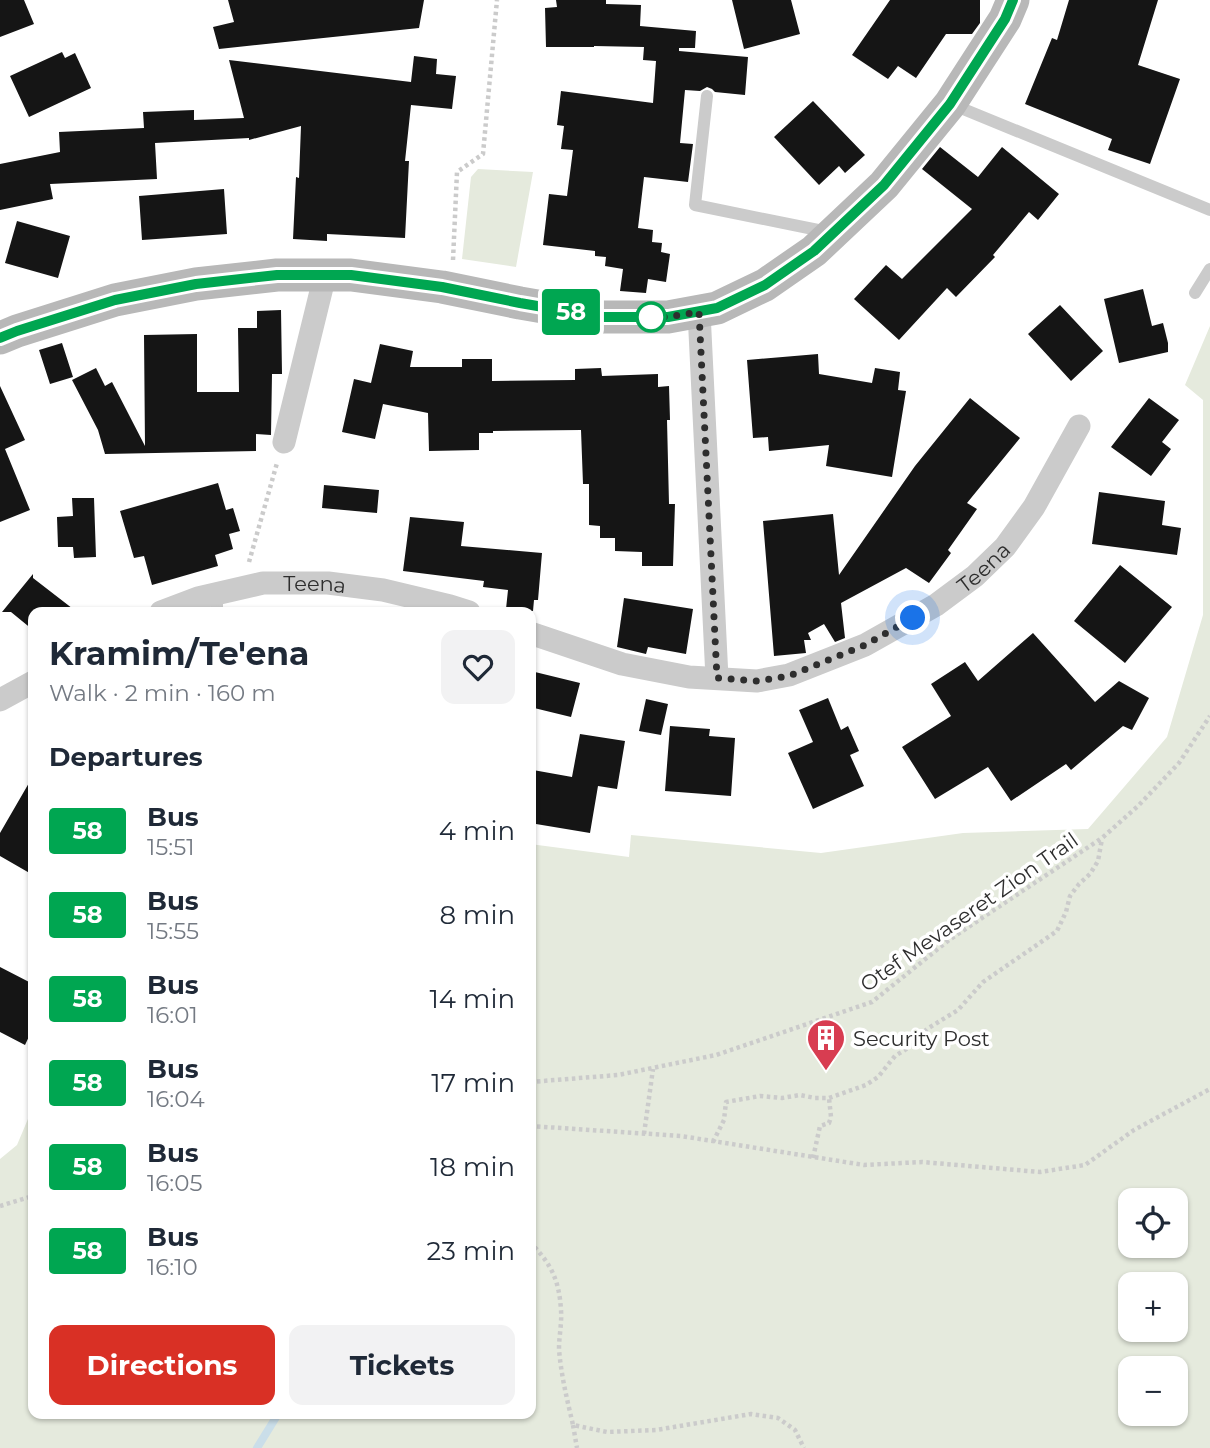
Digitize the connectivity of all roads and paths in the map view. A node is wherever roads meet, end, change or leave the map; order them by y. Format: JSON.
{"nodes":[{"id":1,"x":497,"y":0,"type":"edge"},
{"id":2,"x":1013,"y":0,"type":"edge"},
{"id":3,"x":707,"y":96,"type":"dead end"},
{"id":4,"x":950,"y":104,"type":"junction"},
{"id":5,"x":1210,"y":210,"type":"edge"},
{"id":6,"x":833,"y":233,"type":"junction"},
{"id":7,"x":1210,"y":269,"type":"edge"},
{"id":8,"x":325,"y":275,"type":"junction"},
{"id":9,"x":452,"y":289,"type":"junction"},
{"id":10,"x":1195,"y":293,"type":"dead end"},
{"id":11,"x":699,"y":312,"type":"junction"},
{"id":12,"x":0,"y":338,"type":"edge"},
{"id":13,"x":1079,"y":426,"type":"dead end"},
{"id":14,"x":284,"y":442,"type":"joint"},
{"id":15,"x":242,"y":588,"type":"junction"},
{"id":16,"x":217,"y":603,"type":"edge"},
{"id":17,"x":174,"y":607,"type":"edge"},
{"id":18,"x":453,"y":607,"type":"edge"},
{"id":19,"x":536,"y":635,"type":"edge"},
{"id":20,"x":717,"y":678,"type":"junction"},
{"id":21,"x":28,"y":685,"type":"edge"},
{"id":22,"x":0,"y":700,"type":"edge"},
{"id":23,"x":1210,"y":716,"type":"edge"},
{"id":24,"x":1102,"y":838,"type":"junction"},
{"id":25,"x":653,"y":1068,"type":"junction"},
{"id":26,"x":536,"y":1082,"type":"edge"},
{"id":27,"x":1210,"y":1089,"type":"edge"},
{"id":28,"x":829,"y":1098,"type":"junction"},
{"id":29,"x":536,"y":1126,"type":"edge"},
{"id":30,"x":644,"y":1134,"type":"junction"},
{"id":31,"x":713,"y":1142,"type":"junction"},
{"id":32,"x":813,"y":1158,"type":"junction"},
{"id":33,"x":28,"y":1198,"type":"edge"},
{"id":34,"x":0,"y":1206,"type":"edge"},
{"id":35,"x":536,"y":1248,"type":"edge"},
{"id":36,"x":573,"y":1425,"type":"junction"},
{"id":37,"x":577,"y":1448,"type":"edge"},
{"id":38,"x":804,"y":1448,"type":"edge"}],
"edges":[{"from":1,"to":9,"type":"path"},
{"from":2,"to":4,"type":"street"},
{"from":3,"to":6,"type":"lane"},
{"from":4,"to":5,"type":"lane"},
{"from":4,"to":6,"type":"street"},
{"from":6,"to":11,"type":"street"},
{"from":7,"to":10,"type":"lane"},
{"from":8,"to":9,"type":"street"},
{"from":8,"to":12,"type":"street"},
{"from":8,"to":14,"type":"street"},
{"from":9,"to":11,"type":"street"},
{"from":11,"to":20,"type":"street"},
{"from":13,"to":20,"type":"street","name":"Teena"},
{"from":14,"to":15,"type":"path"},
{"from":15,"to":16,"type":"street","name":"Teena"},
{"from":15,"to":18,"type":"street","name":"Teena"},
{"from":16,"to":17,"type":"street","name":"Teena"},
{"from":19,"to":20,"type":"street","name":"Teena"},
{"from":21,"to":22,"type":"street"},
{"from":23,"to":24,"type":"path","name":"Otef Mevaseret Zion Trail"},
{"from":24,"to":25,"type":"path","name":"Otef Mevaseret Zion Trail"},
{"from":24,"to":28,"type":"path"},
{"from":25,"to":26,"type":"path","name":"Otef Mevaseret Zion Trail"},
{"from":25,"to":30,"type":"path"},
{"from":27,"to":32,"type":"path"},
{"from":28,"to":31,"type":"path"},
{"from":28,"to":32,"type":"path"},
{"from":29,"to":30,"type":"path"},
{"from":30,"to":31,"type":"path"},
{"from":31,"to":32,"type":"path"},
{"from":33,"to":34,"type":"path"},
{"from":35,"to":36,"type":"path"},
{"from":36,"to":37,"type":"path"},
{"from":36,"to":38,"type":"path"}]}
